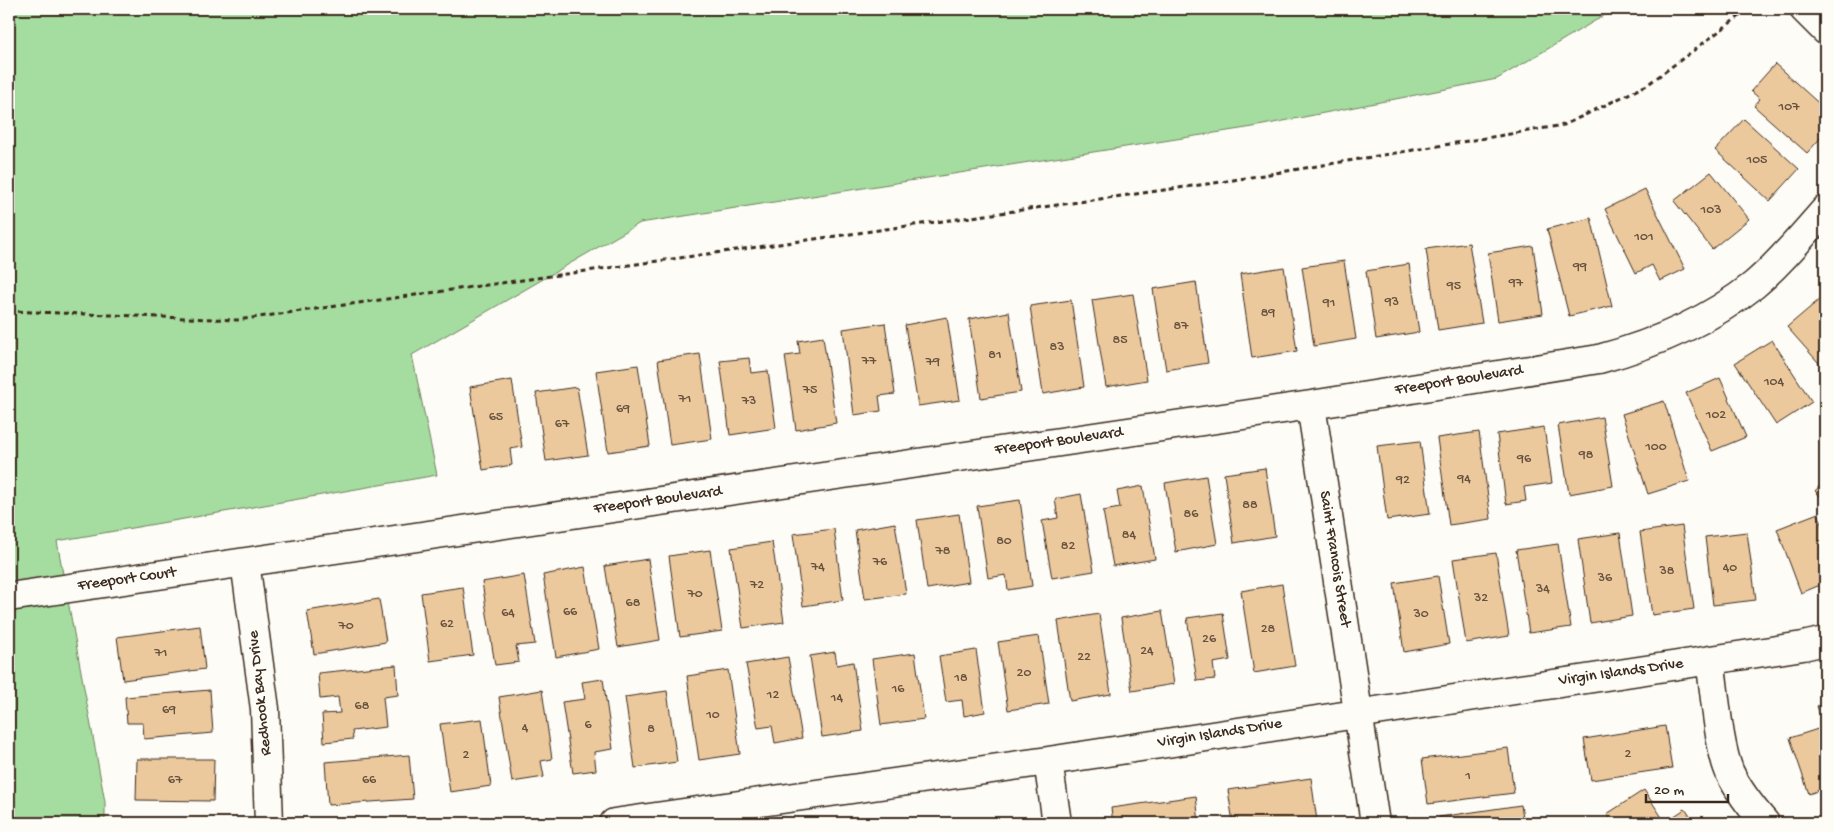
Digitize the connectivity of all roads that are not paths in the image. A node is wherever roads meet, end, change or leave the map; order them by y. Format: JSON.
{"nodes":[{"id":1,"x":1804,"y":9,"type":"edge"},
{"id":2,"x":1825,"y":30,"type":"edge"},
{"id":3,"x":1825,"y":210,"type":"edge"},
{"id":4,"x":1311,"y":405,"type":"junction"},
{"id":5,"x":245,"y":562,"type":"junction"},
{"id":6,"x":9,"y":597,"type":"edge"},
{"id":7,"x":1825,"y":641,"type":"edge"},
{"id":8,"x":1710,"y":660,"type":"junction"},
{"id":9,"x":1357,"y":713,"type":"junction"},
{"id":10,"x":1048,"y":761,"type":"junction"},
{"id":11,"x":268,"y":823,"type":"edge"},
{"id":12,"x":614,"y":823,"type":"edge"},
{"id":13,"x":1057,"y":823,"type":"edge"},
{"id":14,"x":1374,"y":823,"type":"edge"},
{"id":15,"x":1765,"y":823,"type":"edge"}],
"edges":[{"from":1,"to":2,"type":"street"},
{"from":3,"to":4,"type":"street","name":"Freeport Boulevard"},
{"from":4,"to":5,"type":"street","name":"Freeport Boulevard"},
{"from":4,"to":9,"type":"street","name":"Saint Francois Street"},
{"from":5,"to":6,"type":"street","name":"Freeport Court"},
{"from":5,"to":11,"type":"street","name":"Redhook Bay Drive"},
{"from":7,"to":8,"type":"street","name":"Virgin Islands Drive"},
{"from":8,"to":9,"type":"street","name":"Virgin Islands Drive"},
{"from":8,"to":15,"type":"street"},
{"from":9,"to":10,"type":"street","name":"Virgin Islands Drive"},
{"from":9,"to":14,"type":"street","name":"Saint Francois Street"},
{"from":10,"to":12,"type":"street","name":"Virgin Islands Drive"},
{"from":10,"to":13,"type":"street"}]}
